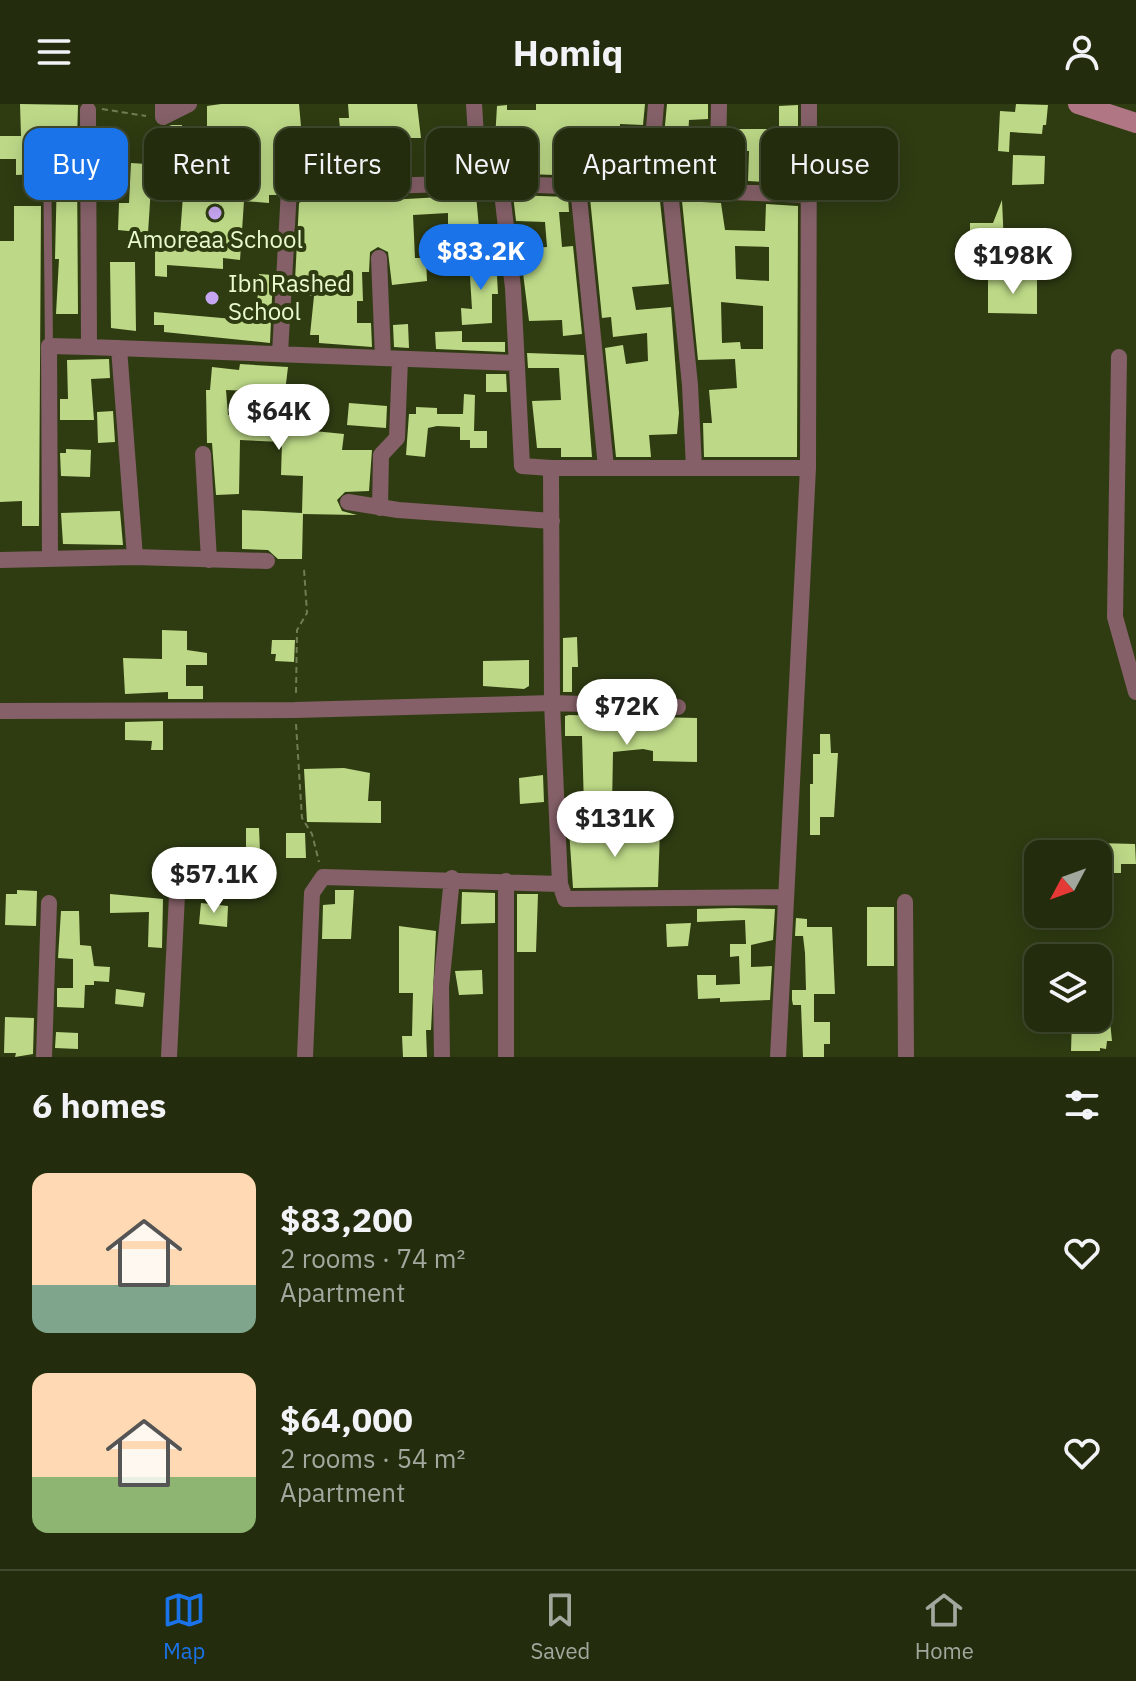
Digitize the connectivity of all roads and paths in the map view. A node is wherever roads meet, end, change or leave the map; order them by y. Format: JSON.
{"nodes":[{"id":1,"x":189,"y":104,"type":"edge"},
{"id":2,"x":474,"y":104,"type":"edge"},
{"id":3,"x":656,"y":104,"type":"edge"},
{"id":4,"x":719,"y":104,"type":"edge"},
{"id":5,"x":809,"y":104,"type":"edge"},
{"id":6,"x":1078,"y":104,"type":"edge"},
{"id":7,"x":88,"y":110,"type":"joint"},
{"id":8,"x":163,"y":110,"type":"edge"},
{"id":9,"x":1136,"y":123,"type":"edge"},
{"id":10,"x":476,"y":128,"type":"edge"},
{"id":11,"x":654,"y":128,"type":"edge"},
{"id":12,"x":719,"y":128,"type":"edge"},
{"id":13,"x":809,"y":128,"type":"edge"},
{"id":14,"x":426,"y":185,"type":"edge"},
{"id":15,"x":48,"y":200,"type":"edge"},
{"id":16,"x":503,"y":200,"type":"edge"},
{"id":17,"x":579,"y":200,"type":"edge"},
{"id":18,"x":671,"y":200,"type":"edge"},
{"id":19,"x":810,"y":200,"type":"edge"},
{"id":20,"x":379,"y":258,"type":"dead end"},
{"id":21,"x":49,"y":346,"type":"junction"},
{"id":22,"x":89,"y":347,"type":"junction"},
{"id":23,"x":119,"y":348,"type":"junction"},
{"id":24,"x":280,"y":354,"type":"junction"},
{"id":25,"x":1119,"y":357,"type":"dead end"},
{"id":26,"x":383,"y":358,"type":"junction"},
{"id":27,"x":400,"y":359,"type":"junction"},
{"id":28,"x":516,"y":363,"type":"junction"},
{"id":29,"x":203,"y":454,"type":"dead end"},
{"id":30,"x":606,"y":467,"type":"junction"},
{"id":31,"x":551,"y":468,"type":"junction"},
{"id":32,"x":694,"y":468,"type":"junction"},
{"id":33,"x":808,"y":468,"type":"junction"},
{"id":34,"x":348,"y":502,"type":"dead end"},
{"id":35,"x":380,"y":508,"type":"junction"},
{"id":36,"x":552,"y":521,"type":"junction"},
{"id":37,"x":135,"y":557,"type":"junction"},
{"id":38,"x":50,"y":559,"type":"junction"},
{"id":39,"x":0,"y":560,"type":"edge"},
{"id":40,"x":209,"y":560,"type":"junction"},
{"id":41,"x":267,"y":561,"type":"dead end"},
{"id":42,"x":304,"y":569,"type":"dead end"},
{"id":43,"x":1136,"y":692,"type":"edge"},
{"id":44,"x":552,"y":703,"type":"junction"},
{"id":45,"x":678,"y":707,"type":"dead end"},
{"id":46,"x":295,"y":710,"type":"junction"},
{"id":47,"x":0,"y":711,"type":"edge"},
{"id":48,"x":323,"y":877,"type":"junction"},
{"id":49,"x":452,"y":878,"type":"junction"},
{"id":50,"x":506,"y":881,"type":"junction"},
{"id":51,"x":560,"y":884,"type":"junction"},
{"id":52,"x":177,"y":895,"type":"dead end"},
{"id":53,"x":786,"y":897,"type":"junction"},
{"id":54,"x":905,"y":902,"type":"dead end"},
{"id":55,"x":49,"y":903,"type":"dead end"},
{"id":56,"x":44,"y":1057,"type":"edge"},
{"id":57,"x":169,"y":1057,"type":"edge"},
{"id":58,"x":305,"y":1057,"type":"edge"},
{"id":59,"x":442,"y":1057,"type":"edge"},
{"id":60,"x":506,"y":1057,"type":"edge"},
{"id":61,"x":778,"y":1057,"type":"edge"},
{"id":62,"x":906,"y":1057,"type":"edge"}],
"edges":[{"from":1,"to":8,"type":"street"},
{"from":2,"to":10,"type":"street"},
{"from":3,"to":11,"type":"street"},
{"from":4,"to":12,"type":"street"},
{"from":5,"to":13,"type":"street"},
{"from":6,"to":9,"type":"street"},
{"from":7,"to":8,"type":"path"},
{"from":7,"to":22,"type":"street"},
{"from":14,"to":24,"type":"street"},
{"from":15,"to":21,"type":"lane"},
{"from":16,"to":28,"type":"street"},
{"from":17,"to":30,"type":"street"},
{"from":18,"to":32,"type":"street"},
{"from":19,"to":33,"type":"street"},
{"from":20,"to":26,"type":"street"},
{"from":21,"to":22,"type":"street"},
{"from":21,"to":38,"type":"street"},
{"from":22,"to":23,"type":"street"},
{"from":23,"to":24,"type":"street"},
{"from":23,"to":37,"type":"street"},
{"from":24,"to":26,"type":"street"},
{"from":25,"to":43,"type":"street"},
{"from":26,"to":27,"type":"street"},
{"from":27,"to":28,"type":"street"},
{"from":27,"to":35,"type":"street"},
{"from":28,"to":31,"type":"street"},
{"from":29,"to":40,"type":"street"},
{"from":30,"to":31,"type":"street"},
{"from":30,"to":32,"type":"street"},
{"from":31,"to":36,"type":"street"},
{"from":32,"to":33,"type":"street"},
{"from":33,"to":53,"type":"street"},
{"from":34,"to":35,"type":"street"},
{"from":35,"to":36,"type":"street"},
{"from":36,"to":44,"type":"street"},
{"from":37,"to":38,"type":"street"},
{"from":37,"to":40,"type":"street"},
{"from":38,"to":39,"type":"street"},
{"from":40,"to":41,"type":"street"},
{"from":42,"to":46,"type":"path"},
{"from":44,"to":45,"type":"street"},
{"from":44,"to":46,"type":"street"},
{"from":44,"to":51,"type":"street"},
{"from":46,"to":47,"type":"street"},
{"from":46,"to":48,"type":"path"},
{"from":48,"to":49,"type":"street"},
{"from":48,"to":58,"type":"street"},
{"from":49,"to":50,"type":"street"},
{"from":49,"to":59,"type":"street"},
{"from":50,"to":51,"type":"street"},
{"from":50,"to":60,"type":"street"},
{"from":51,"to":53,"type":"street"},
{"from":52,"to":57,"type":"street"},
{"from":53,"to":61,"type":"street"},
{"from":54,"to":62,"type":"street"},
{"from":55,"to":56,"type":"street"}]}
